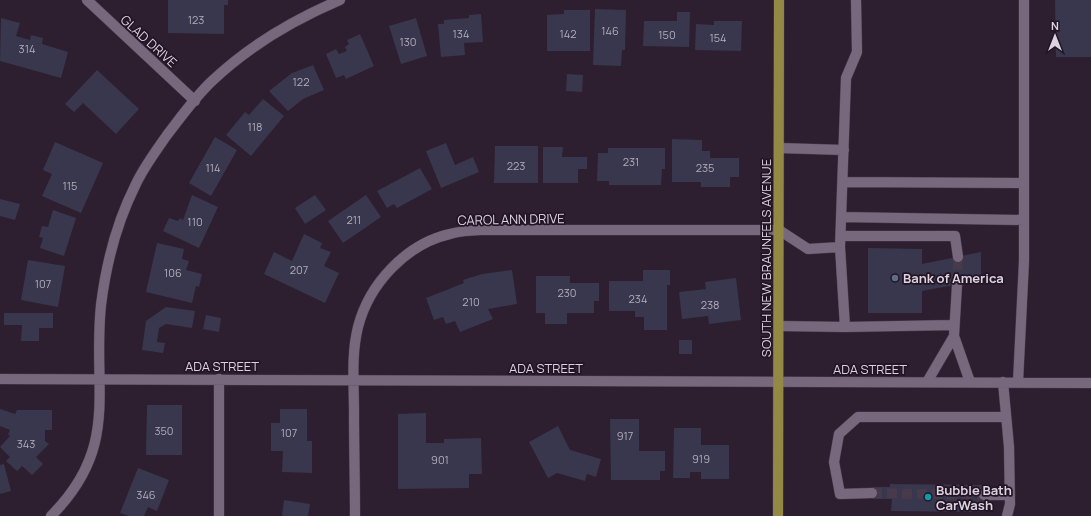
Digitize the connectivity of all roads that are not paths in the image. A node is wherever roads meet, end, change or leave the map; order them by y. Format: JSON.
{"nodes":[{"id":1,"x":87,"y":0,"type":"edge"},
{"id":2,"x":340,"y":0,"type":"edge"},
{"id":3,"x":779,"y":0,"type":"edge"},
{"id":4,"x":856,"y":0,"type":"edge"},
{"id":5,"x":1024,"y":0,"type":"edge"},
{"id":6,"x":195,"y":101,"type":"junction"},
{"id":7,"x":779,"y":148,"type":"junction"},
{"id":8,"x":844,"y":150,"type":"junction"},
{"id":9,"x":843,"y":182,"type":"junction"},
{"id":10,"x":1024,"y":183,"type":"junction"},
{"id":11,"x":841,"y":217,"type":"junction"},
{"id":12,"x":1024,"y":220,"type":"junction"},
{"id":13,"x":779,"y":230,"type":"junction"},
{"id":14,"x":841,"y":236,"type":"junction"},
{"id":15,"x":840,"y":247,"type":"junction"},
{"id":16,"x":958,"y":257,"type":"tunnel mouth"},
{"id":17,"x":956,"y":285,"type":"tunnel mouth"},
{"id":18,"x":954,"y":325,"type":"junction"},
{"id":19,"x":779,"y":326,"type":"junction"},
{"id":20,"x":845,"y":327,"type":"junction"},
{"id":21,"x":954,"y":336,"type":"junction"},
{"id":22,"x":0,"y":379,"type":"edge"},
{"id":23,"x":101,"y":379,"type":"junction"},
{"id":24,"x":220,"y":379,"type":"junction"},
{"id":25,"x":354,"y":380,"type":"junction"},
{"id":26,"x":779,"y":382,"type":"junction"},
{"id":27,"x":928,"y":382,"type":"junction"},
{"id":28,"x":970,"y":382,"type":"junction"},
{"id":29,"x":1003,"y":382,"type":"junction"},
{"id":30,"x":1018,"y":382,"type":"junction"},
{"id":31,"x":1091,"y":383,"type":"edge"},
{"id":32,"x":1006,"y":417,"type":"junction"},
{"id":33,"x":872,"y":493,"type":"tunnel mouth"},
{"id":34,"x":984,"y":495,"type":"tunnel mouth"},
{"id":35,"x":1010,"y":495,"type":"junction"},
{"id":36,"x":51,"y":516,"type":"edge"},
{"id":37,"x":219,"y":516,"type":"edge"},
{"id":38,"x":355,"y":516,"type":"edge"},
{"id":39,"x":778,"y":516,"type":"edge"},
{"id":40,"x":1007,"y":516,"type":"edge"}],
"edges":[{"from":1,"to":6,"type":"street","name":"GLAD DRIVE"},
{"from":2,"to":6,"type":"street"},
{"from":3,"to":7,"type":"main road","name":"SOUTH NEW BRAUNFELS AVENUE"},
{"from":4,"to":8,"type":"street"},
{"from":5,"to":10,"type":"street"},
{"from":6,"to":23,"type":"street"},
{"from":7,"to":8,"type":"street"},
{"from":7,"to":13,"type":"main road","name":"SOUTH NEW BRAUNFELS AVENUE"},
{"from":8,"to":9,"type":"street"},
{"from":9,"to":10,"type":"street"},
{"from":9,"to":11,"type":"street"},
{"from":10,"to":12,"type":"street"},
{"from":11,"to":12,"type":"street"},
{"from":11,"to":14,"type":"street"},
{"from":12,"to":30,"type":"street"},
{"from":13,"to":15,"type":"street"},
{"from":13,"to":19,"type":"main road","name":"SOUTH NEW BRAUNFELS AVENUE"},
{"from":13,"to":25,"type":"street","name":"CAROL ANN DRIVE"},
{"from":14,"to":15,"type":"street"},
{"from":14,"to":16,"type":"street"},
{"from":15,"to":20,"type":"street"},
{"from":17,"to":18,"type":"street"},
{"from":18,"to":20,"type":"street"},
{"from":18,"to":21,"type":"street"},
{"from":19,"to":20,"type":"street"},
{"from":19,"to":26,"type":"main road","name":"SOUTH NEW BRAUNFELS AVENUE"},
{"from":21,"to":27,"type":"street"},
{"from":21,"to":28,"type":"street"},
{"from":22,"to":23,"type":"street","name":"ADA STREET"},
{"from":23,"to":24,"type":"street","name":"ADA STREET"},
{"from":23,"to":36,"type":"street"},
{"from":24,"to":25,"type":"street","name":"ADA STREET"},
{"from":24,"to":37,"type":"street"},
{"from":25,"to":26,"type":"street","name":"ADA STREET"},
{"from":25,"to":38,"type":"street","name":"CAROL ANN DRIVE"},
{"from":26,"to":27,"type":"street","name":"ADA STREET"},
{"from":26,"to":39,"type":"main road","name":"SOUTH NEW BRAUNFELS AVENUE"},
{"from":27,"to":28,"type":"street","name":"ADA STREET"},
{"from":28,"to":29,"type":"street","name":"ADA STREET"},
{"from":29,"to":30,"type":"street","name":"ADA STREET"},
{"from":29,"to":32,"type":"street"},
{"from":30,"to":31,"type":"street","name":"ADA STREET"},
{"from":32,"to":33,"type":"street"},
{"from":32,"to":35,"type":"street"},
{"from":34,"to":35,"type":"street"},
{"from":35,"to":40,"type":"street"}]}
